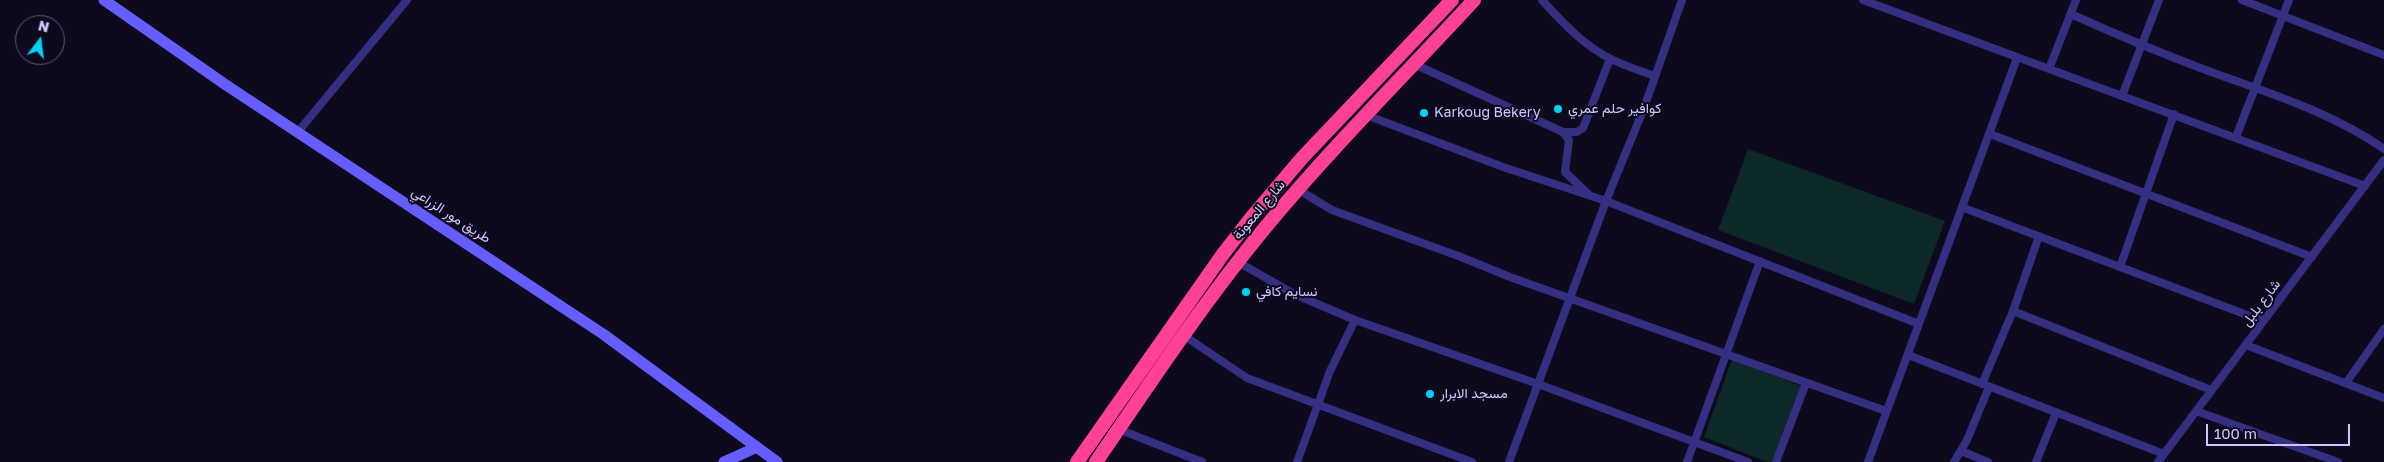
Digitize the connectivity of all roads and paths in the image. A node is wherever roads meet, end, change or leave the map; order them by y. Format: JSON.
{"nodes":[{"id":1,"x":104,"y":0,"type":"edge"},
{"id":2,"x":407,"y":0,"type":"edge"},
{"id":3,"x":1452,"y":0,"type":"edge"},
{"id":4,"x":1474,"y":0,"type":"edge"},
{"id":5,"x":1542,"y":0,"type":"edge"},
{"id":6,"x":1682,"y":0,"type":"edge"},
{"id":7,"x":2076,"y":0,"type":"edge"},
{"id":8,"x":2159,"y":0,"type":"edge"},
{"id":9,"x":2242,"y":0,"type":"edge"},
{"id":10,"x":2289,"y":0,"type":"edge"},
{"id":11,"x":1867,"y":1,"type":"edge"},
{"id":12,"x":2070,"y":14,"type":"junction"},
{"id":13,"x":2283,"y":15,"type":"junction"},
{"id":14,"x":2142,"y":46,"type":"junction"},
{"id":15,"x":2384,"y":55,"type":"edge"},
{"id":16,"x":2017,"y":58,"type":"junction"},
{"id":17,"x":1610,"y":59,"type":"junction"},
{"id":18,"x":1414,"y":64,"type":"junction"},
{"id":19,"x":2049,"y":69,"type":"junction"},
{"id":20,"x":1655,"y":76,"type":"junction"},
{"id":21,"x":2256,"y":88,"type":"junction"},
{"id":22,"x":2122,"y":96,"type":"junction"},
{"id":23,"x":2174,"y":114,"type":"junction"},
{"id":24,"x":1366,"y":115,"type":"junction"},
{"id":25,"x":1564,"y":132,"type":"junction"},
{"id":26,"x":297,"y":133,"type":"junction"},
{"id":27,"x":1990,"y":134,"type":"junction"},
{"id":28,"x":2236,"y":137,"type":"junction"},
{"id":29,"x":2384,"y":149,"type":"edge"},
{"id":30,"x":2384,"y":160,"type":"edge"},
{"id":31,"x":2381,"y":170,"type":"edge"},
{"id":32,"x":2365,"y":186,"type":"junction"},
{"id":33,"x":1297,"y":189,"type":"junction"},
{"id":34,"x":2145,"y":193,"type":"junction"},
{"id":35,"x":1590,"y":195,"type":"junction"},
{"id":36,"x":1606,"y":201,"type":"junction"},
{"id":37,"x":1964,"y":208,"type":"junction"},
{"id":38,"x":2039,"y":236,"type":"junction"},
{"id":39,"x":2312,"y":257,"type":"junction"},
{"id":40,"x":1760,"y":261,"type":"junction"},
{"id":41,"x":1238,"y":262,"type":"junction"},
{"id":42,"x":2120,"y":267,"type":"junction"},
{"id":43,"x":1569,"y":297,"type":"junction"},
{"id":44,"x":2013,"y":311,"type":"junction"},
{"id":45,"x":1355,"y":320,"type":"junction"},
{"id":46,"x":2263,"y":321,"type":"junction"},
{"id":47,"x":1919,"y":324,"type":"junction"},
{"id":48,"x":2384,"y":329,"type":"edge"},
{"id":49,"x":1184,"y":335,"type":"junction"},
{"id":50,"x":2246,"y":344,"type":"junction"},
{"id":51,"x":1727,"y":354,"type":"junction"},
{"id":52,"x":1908,"y":355,"type":"junction"},
{"id":53,"x":2346,"y":382,"type":"junction"},
{"id":54,"x":1806,"y":383,"type":"junction"},
{"id":55,"x":1538,"y":384,"type":"junction"},
{"id":56,"x":1986,"y":386,"type":"junction"},
{"id":57,"x":2211,"y":390,"type":"junction"},
{"id":58,"x":2384,"y":398,"type":"edge"},
{"id":59,"x":1318,"y":406,"type":"junction"},
{"id":60,"x":1886,"y":410,"type":"junction"},
{"id":61,"x":2196,"y":411,"type":"junction"},
{"id":62,"x":2056,"y":413,"type":"junction"},
{"id":63,"x":1118,"y":429,"type":"junction"},
{"id":64,"x":1695,"y":442,"type":"junction"},
{"id":65,"x":755,"y":448,"type":"junction"},
{"id":66,"x":1961,"y":451,"type":"junction"},
{"id":67,"x":2164,"y":454,"type":"junction"},
{"id":68,"x":2318,"y":459,"type":"edge"},
{"id":69,"x":724,"y":462,"type":"edge"},
{"id":70,"x":777,"y":462,"type":"edge"},
{"id":71,"x":1077,"y":462,"type":"edge"},
{"id":72,"x":1096,"y":462,"type":"edge"},
{"id":73,"x":1202,"y":462,"type":"edge"},
{"id":74,"x":1297,"y":462,"type":"edge"},
{"id":75,"x":1472,"y":462,"type":"edge"},
{"id":76,"x":1509,"y":462,"type":"edge"},
{"id":77,"x":1687,"y":462,"type":"edge"},
{"id":78,"x":1748,"y":462,"type":"edge"},
{"id":79,"x":1776,"y":462,"type":"edge"},
{"id":80,"x":1868,"y":462,"type":"edge"},
{"id":81,"x":1954,"y":462,"type":"edge"},
{"id":82,"x":1988,"y":462,"type":"edge"},
{"id":83,"x":2036,"y":462,"type":"edge"},
{"id":84,"x":2158,"y":462,"type":"edge"},
{"id":85,"x":2338,"y":462,"type":"edge"}],
"edges":[{"from":1,"to":26,"type":"street","name":"طريق مور الزراعي"},
{"from":2,"to":26,"type":"street"},
{"from":3,"to":71,"type":"highway","name":"شارع المعونة"},
{"from":4,"to":18,"type":"highway","name":"شارع المعونة"},
{"from":5,"to":17,"type":"street"},
{"from":6,"to":20,"type":"street"},
{"from":7,"to":12,"type":"street"},
{"from":8,"to":14,"type":"street"},
{"from":9,"to":13,"type":"street"},
{"from":10,"to":13,"type":"street"},
{"from":11,"to":16,"type":"street"},
{"from":12,"to":14,"type":"street"},
{"from":12,"to":19,"type":"street"},
{"from":13,"to":15,"type":"street"},
{"from":13,"to":21,"type":"street"},
{"from":14,"to":21,"type":"street"},
{"from":14,"to":22,"type":"street"},
{"from":16,"to":19,"type":"street"},
{"from":16,"to":27,"type":"street"},
{"from":17,"to":20,"type":"street"},
{"from":17,"to":25,"type":"street"},
{"from":18,"to":24,"type":"highway","name":"شارع المعونة"},
{"from":18,"to":25,"type":"street"},
{"from":19,"to":22,"type":"street"},
{"from":20,"to":36,"type":"street"},
{"from":21,"to":28,"type":"street"},
{"from":21,"to":29,"type":"street"},
{"from":22,"to":23,"type":"street"},
{"from":23,"to":28,"type":"street"},
{"from":23,"to":34,"type":"street"},
{"from":24,"to":33,"type":"highway","name":"شارع المعونة"},
{"from":24,"to":35,"type":"street"},
{"from":25,"to":35,"type":"street"},
{"from":26,"to":65,"type":"street","name":"طريق مور الزراعي"},
{"from":27,"to":34,"type":"street"},
{"from":27,"to":37,"type":"street"},
{"from":28,"to":32,"type":"street"},
{"from":30,"to":31,"type":"street","name":"شارع بلبل"},
{"from":31,"to":32,"type":"street","name":"شارع بلبل"},
{"from":32,"to":39,"type":"street","name":"شارع بلبل"},
{"from":33,"to":41,"type":"highway","name":"شارع المعونة"},
{"from":33,"to":43,"type":"street"},
{"from":34,"to":39,"type":"street"},
{"from":34,"to":42,"type":"street"},
{"from":35,"to":36,"type":"street"},
{"from":36,"to":40,"type":"street"},
{"from":36,"to":43,"type":"street"},
{"from":37,"to":38,"type":"street"},
{"from":37,"to":47,"type":"street"},
{"from":38,"to":42,"type":"street"},
{"from":38,"to":44,"type":"street"},
{"from":39,"to":46,"type":"street","name":"شارع بلبل"},
{"from":40,"to":47,"type":"street"},
{"from":40,"to":51,"type":"street"},
{"from":41,"to":45,"type":"street"},
{"from":41,"to":49,"type":"highway","name":"شارع المعونة"},
{"from":42,"to":46,"type":"street"},
{"from":43,"to":51,"type":"street"},
{"from":43,"to":55,"type":"street"},
{"from":44,"to":56,"type":"street"},
{"from":44,"to":57,"type":"street"},
{"from":45,"to":55,"type":"street"},
{"from":45,"to":59,"type":"street"},
{"from":46,"to":50,"type":"street","name":"شارع بلبل"},
{"from":47,"to":52,"type":"street"},
{"from":48,"to":53,"type":"street"},
{"from":49,"to":59,"type":"street"},
{"from":49,"to":63,"type":"highway","name":"شارع المعونة"},
{"from":50,"to":53,"type":"street"},
{"from":50,"to":57,"type":"street","name":"شارع بلبل"},
{"from":51,"to":54,"type":"street"},
{"from":51,"to":64,"type":"street"},
{"from":52,"to":56,"type":"street"},
{"from":52,"to":60,"type":"street"},
{"from":53,"to":58,"type":"street"},
{"from":54,"to":60,"type":"street"},
{"from":54,"to":79,"type":"street"},
{"from":55,"to":64,"type":"street"},
{"from":55,"to":76,"type":"street"},
{"from":56,"to":62,"type":"street"},
{"from":56,"to":66,"type":"street"},
{"from":57,"to":61,"type":"street","name":"شارع بلبل"},
{"from":59,"to":74,"type":"street"},
{"from":59,"to":75,"type":"street"},
{"from":60,"to":80,"type":"street"},
{"from":61,"to":67,"type":"street","name":"شارع بلبل"},
{"from":61,"to":68,"type":"street"},
{"from":62,"to":67,"type":"street"},
{"from":62,"to":83,"type":"street"},
{"from":63,"to":72,"type":"highway","name":"شارع المعونة"},
{"from":63,"to":73,"type":"street"},
{"from":64,"to":77,"type":"street"},
{"from":64,"to":78,"type":"street"},
{"from":65,"to":69,"type":"street"},
{"from":65,"to":70,"type":"street","name":"طريق مور الزراعي"},
{"from":66,"to":81,"type":"street"},
{"from":66,"to":82,"type":"street"},
{"from":67,"to":84,"type":"street","name":"شارع بلبل"},
{"from":68,"to":85,"type":"street"}]}
